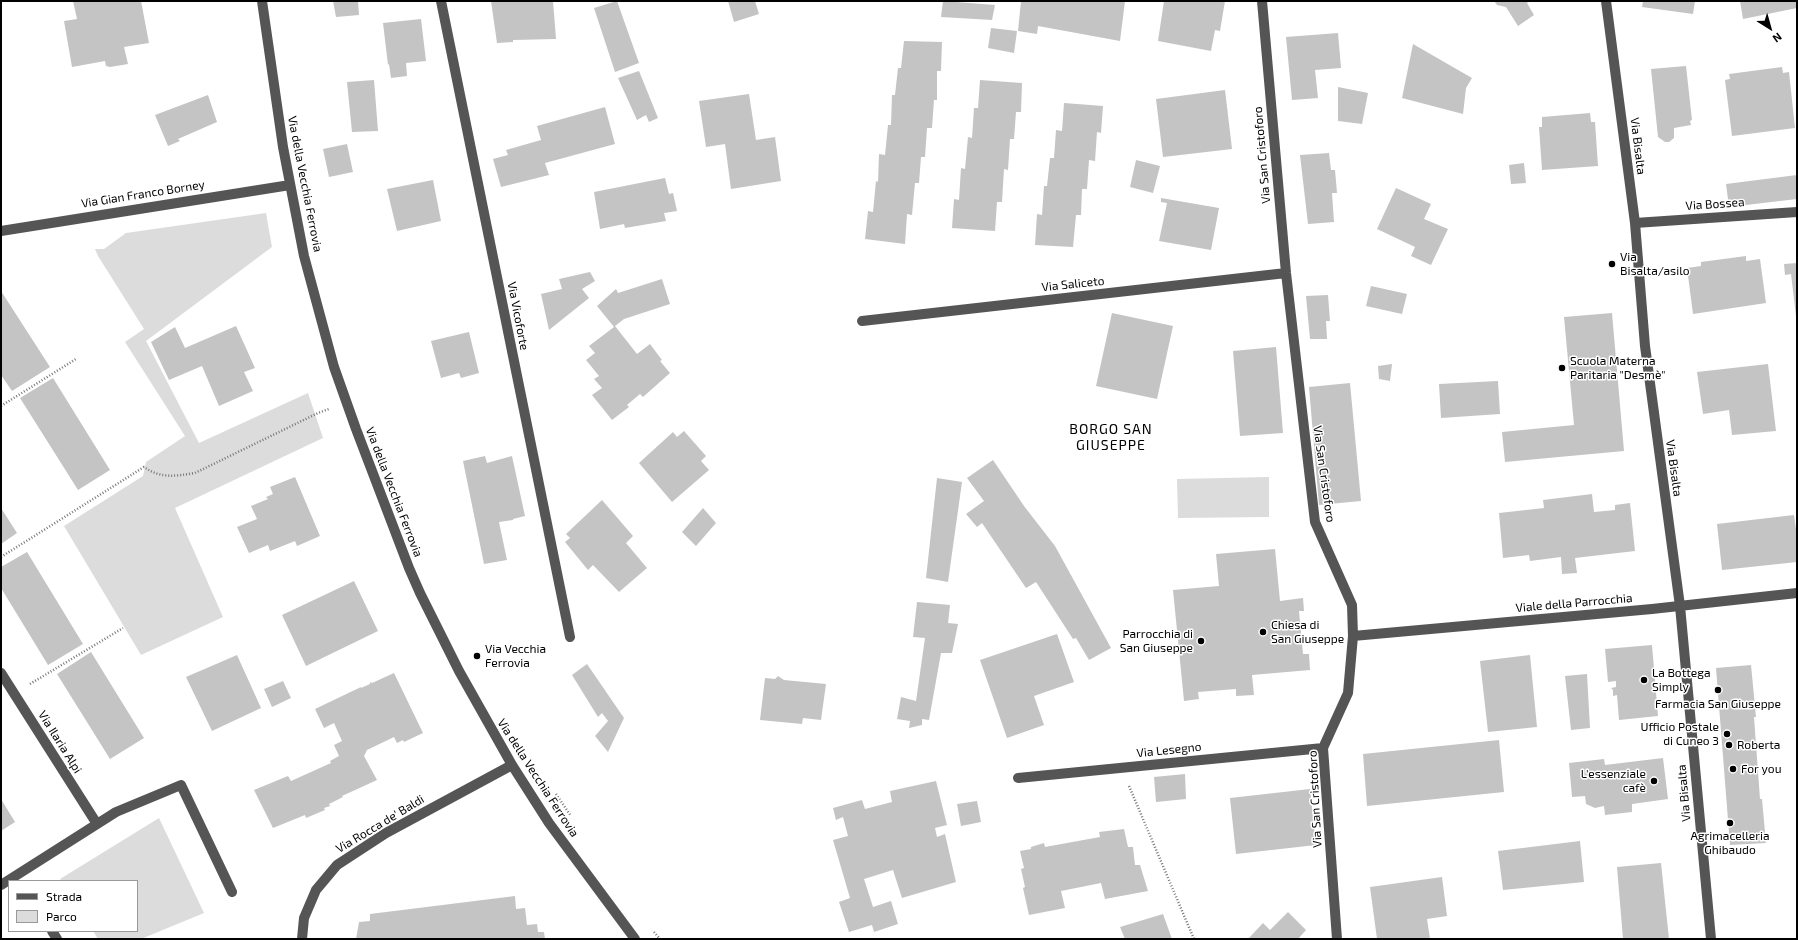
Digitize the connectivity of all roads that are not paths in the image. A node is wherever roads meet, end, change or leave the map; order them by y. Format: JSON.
{"nodes":[{"id":1,"x":262,"y":1,"type":"edge"},
{"id":2,"x":442,"y":1,"type":"edge"},
{"id":3,"x":1262,"y":1,"type":"edge"},
{"id":4,"x":1606,"y":1,"type":"edge"},
{"id":5,"x":290,"y":185,"type":"junction"},
{"id":6,"x":1797,"y":212,"type":"edge"},
{"id":7,"x":1635,"y":223,"type":"junction"},
{"id":8,"x":1,"y":231,"type":"edge"},
{"id":9,"x":1286,"y":273,"type":"junction"},
{"id":10,"x":862,"y":321,"type":"dead end"},
{"id":11,"x":1797,"y":593,"type":"edge"},
{"id":12,"x":1680,"y":606,"type":"junction"},
{"id":13,"x":1353,"y":636,"type":"junction"},
{"id":14,"x":570,"y":637,"type":"dead end"},
{"id":15,"x":1,"y":673,"type":"edge"},
{"id":16,"x":1323,"y":748,"type":"junction"},
{"id":17,"x":512,"y":765,"type":"junction"},
{"id":18,"x":1018,"y":778,"type":"dead end"},
{"id":19,"x":96,"y":824,"type":"junction"},
{"id":20,"x":17,"y":879,"type":"edge"},
{"id":21,"x":232,"y":892,"type":"dead end"},
{"id":22,"x":302,"y":939,"type":"edge"},
{"id":23,"x":635,"y":939,"type":"edge"},
{"id":24,"x":1337,"y":939,"type":"edge"},
{"id":25,"x":1711,"y":939,"type":"edge"}],
"edges":[{"from":1,"to":5,"type":"street","name":"Via della Vecchia Ferrovia"},
{"from":2,"to":14,"type":"street","name":"Via Vicoforte"},
{"from":3,"to":9,"type":"street","name":"Via San Cristoforo"},
{"from":4,"to":7,"type":"street","name":"Via Bisalta"},
{"from":5,"to":8,"type":"street","name":"Via Gian Franco Borney"},
{"from":5,"to":17,"type":"street","name":"Via della Vecchia Ferrovia"},
{"from":6,"to":7,"type":"street","name":"Via Bossea"},
{"from":7,"to":12,"type":"street","name":"Via Bisalta"},
{"from":9,"to":10,"type":"street","name":"Via Saliceto"},
{"from":9,"to":13,"type":"street","name":"Via San Cristoforo"},
{"from":11,"to":12,"type":"street","name":"Viale della Parrocchia"},
{"from":12,"to":13,"type":"street","name":"Viale della Parrocchia"},
{"from":12,"to":25,"type":"street","name":"Via Bisalta"},
{"from":13,"to":16,"type":"street","name":"Via San Cristoforo"},
{"from":15,"to":19,"type":"street","name":"Via Ilaria Alpi"},
{"from":16,"to":18,"type":"street","name":"Via Lesegno"},
{"from":16,"to":24,"type":"street","name":"Via San Cristoforo"},
{"from":17,"to":22,"type":"street","name":"Via Rocca de' Baldi"},
{"from":17,"to":23,"type":"street","name":"Via della Vecchia Ferrovia"},
{"from":19,"to":20,"type":"street"},
{"from":19,"to":21,"type":"street"}]}
